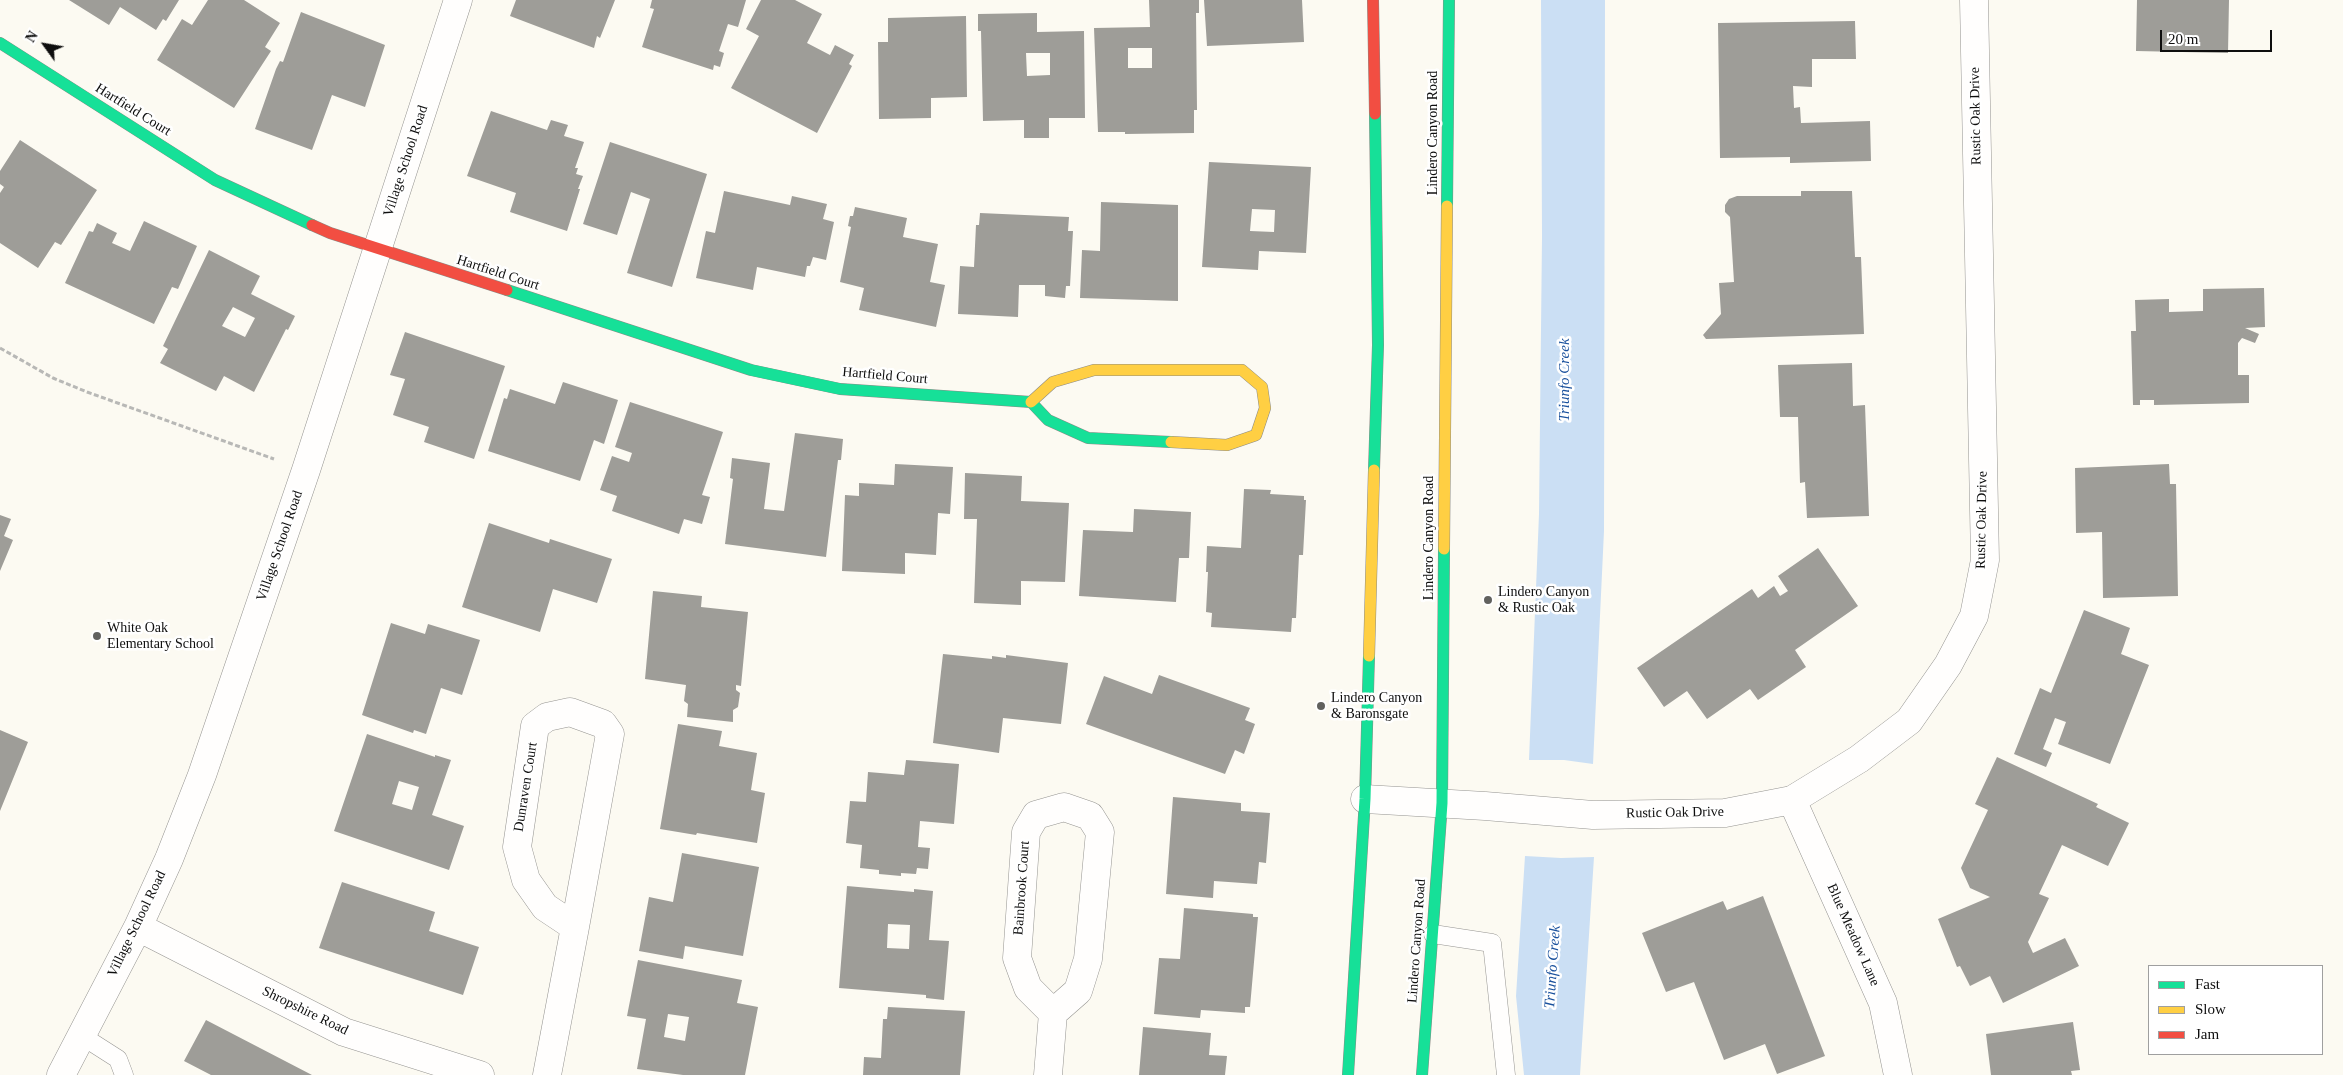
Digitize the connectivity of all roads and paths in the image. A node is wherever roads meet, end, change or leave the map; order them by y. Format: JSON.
{"nodes":[{"id":1,"x":458,"y":0,"type":"edge"},
{"id":2,"x":1373,"y":0,"type":"edge"},
{"id":3,"x":1449,"y":0,"type":"edge"},
{"id":4,"x":1974,"y":0,"type":"edge"},
{"id":5,"x":0,"y":44,"type":"edge"},
{"id":6,"x":378,"y":249,"type":"junction"},
{"id":7,"x":0,"y":348,"type":"edge"},
{"id":8,"x":1031,"y":402,"type":"junction"},
{"id":9,"x":306,"y":470,"type":"junction"},
{"id":10,"x":1365,"y":800,"type":"junction"},
{"id":11,"x":1792,"y":800,"type":"junction"},
{"id":12,"x":1442,"y":803,"type":"junction"},
{"id":13,"x":138,"y":927,"type":"junction"},
{"id":14,"x":575,"y":927,"type":"junction"},
{"id":15,"x":1433,"y":934,"type":"junction"},
{"id":16,"x":1053,"y":1013,"type":"junction"},
{"id":17,"x":82,"y":1036,"type":"junction"},
{"id":18,"x":61,"y":1075,"type":"edge"},
{"id":19,"x":124,"y":1075,"type":"edge"},
{"id":20,"x":480,"y":1075,"type":"edge"},
{"id":21,"x":547,"y":1075,"type":"edge"},
{"id":22,"x":1048,"y":1075,"type":"edge"},
{"id":23,"x":1348,"y":1075,"type":"edge"},
{"id":24,"x":1422,"y":1075,"type":"edge"},
{"id":25,"x":1506,"y":1075,"type":"edge"},
{"id":26,"x":1898,"y":1075,"type":"edge"}],
"edges":[{"from":1,"to":6,"type":"street","name":"Village School Road"},
{"from":2,"to":10,"type":"street"},
{"from":3,"to":12,"type":"street","name":"Lindero Canyon Road"},
{"from":4,"to":11,"type":"street","name":"Rustic Oak Drive"},
{"from":5,"to":6,"type":"street","name":"Hartfield Court"},
{"from":6,"to":8,"type":"street","name":"Hartfield Court"},
{"from":6,"to":9,"type":"street","name":"Village School Road"},
{"from":7,"to":9,"type":"path"},
{"from":8,"to":8,"type":"street"},
{"from":9,"to":13,"type":"street","name":"Village School Road"},
{"from":10,"to":12,"type":"street","name":"Rustic Oak Drive"},
{"from":10,"to":23,"type":"street"},
{"from":11,"to":12,"type":"street","name":"Rustic Oak Drive"},
{"from":11,"to":26,"type":"street","name":"Blue Meadow Lane"},
{"from":12,"to":15,"type":"street","name":"Lindero Canyon Road"},
{"from":13,"to":17,"type":"street","name":"Village School Road"},
{"from":13,"to":20,"type":"street","name":"Shropshire Road"},
{"from":14,"to":14,"type":"street","name":"Dunraven Court"},
{"from":14,"to":21,"type":"street","name":"Dunraven Court"},
{"from":15,"to":24,"type":"street","name":"Lindero Canyon Road"},
{"from":15,"to":25,"type":"lane"},
{"from":16,"to":16,"type":"street","name":"Bainbrook Court"},
{"from":16,"to":22,"type":"street"},
{"from":17,"to":18,"type":"street","name":"Village School Road"},
{"from":17,"to":19,"type":"lane"}]}
